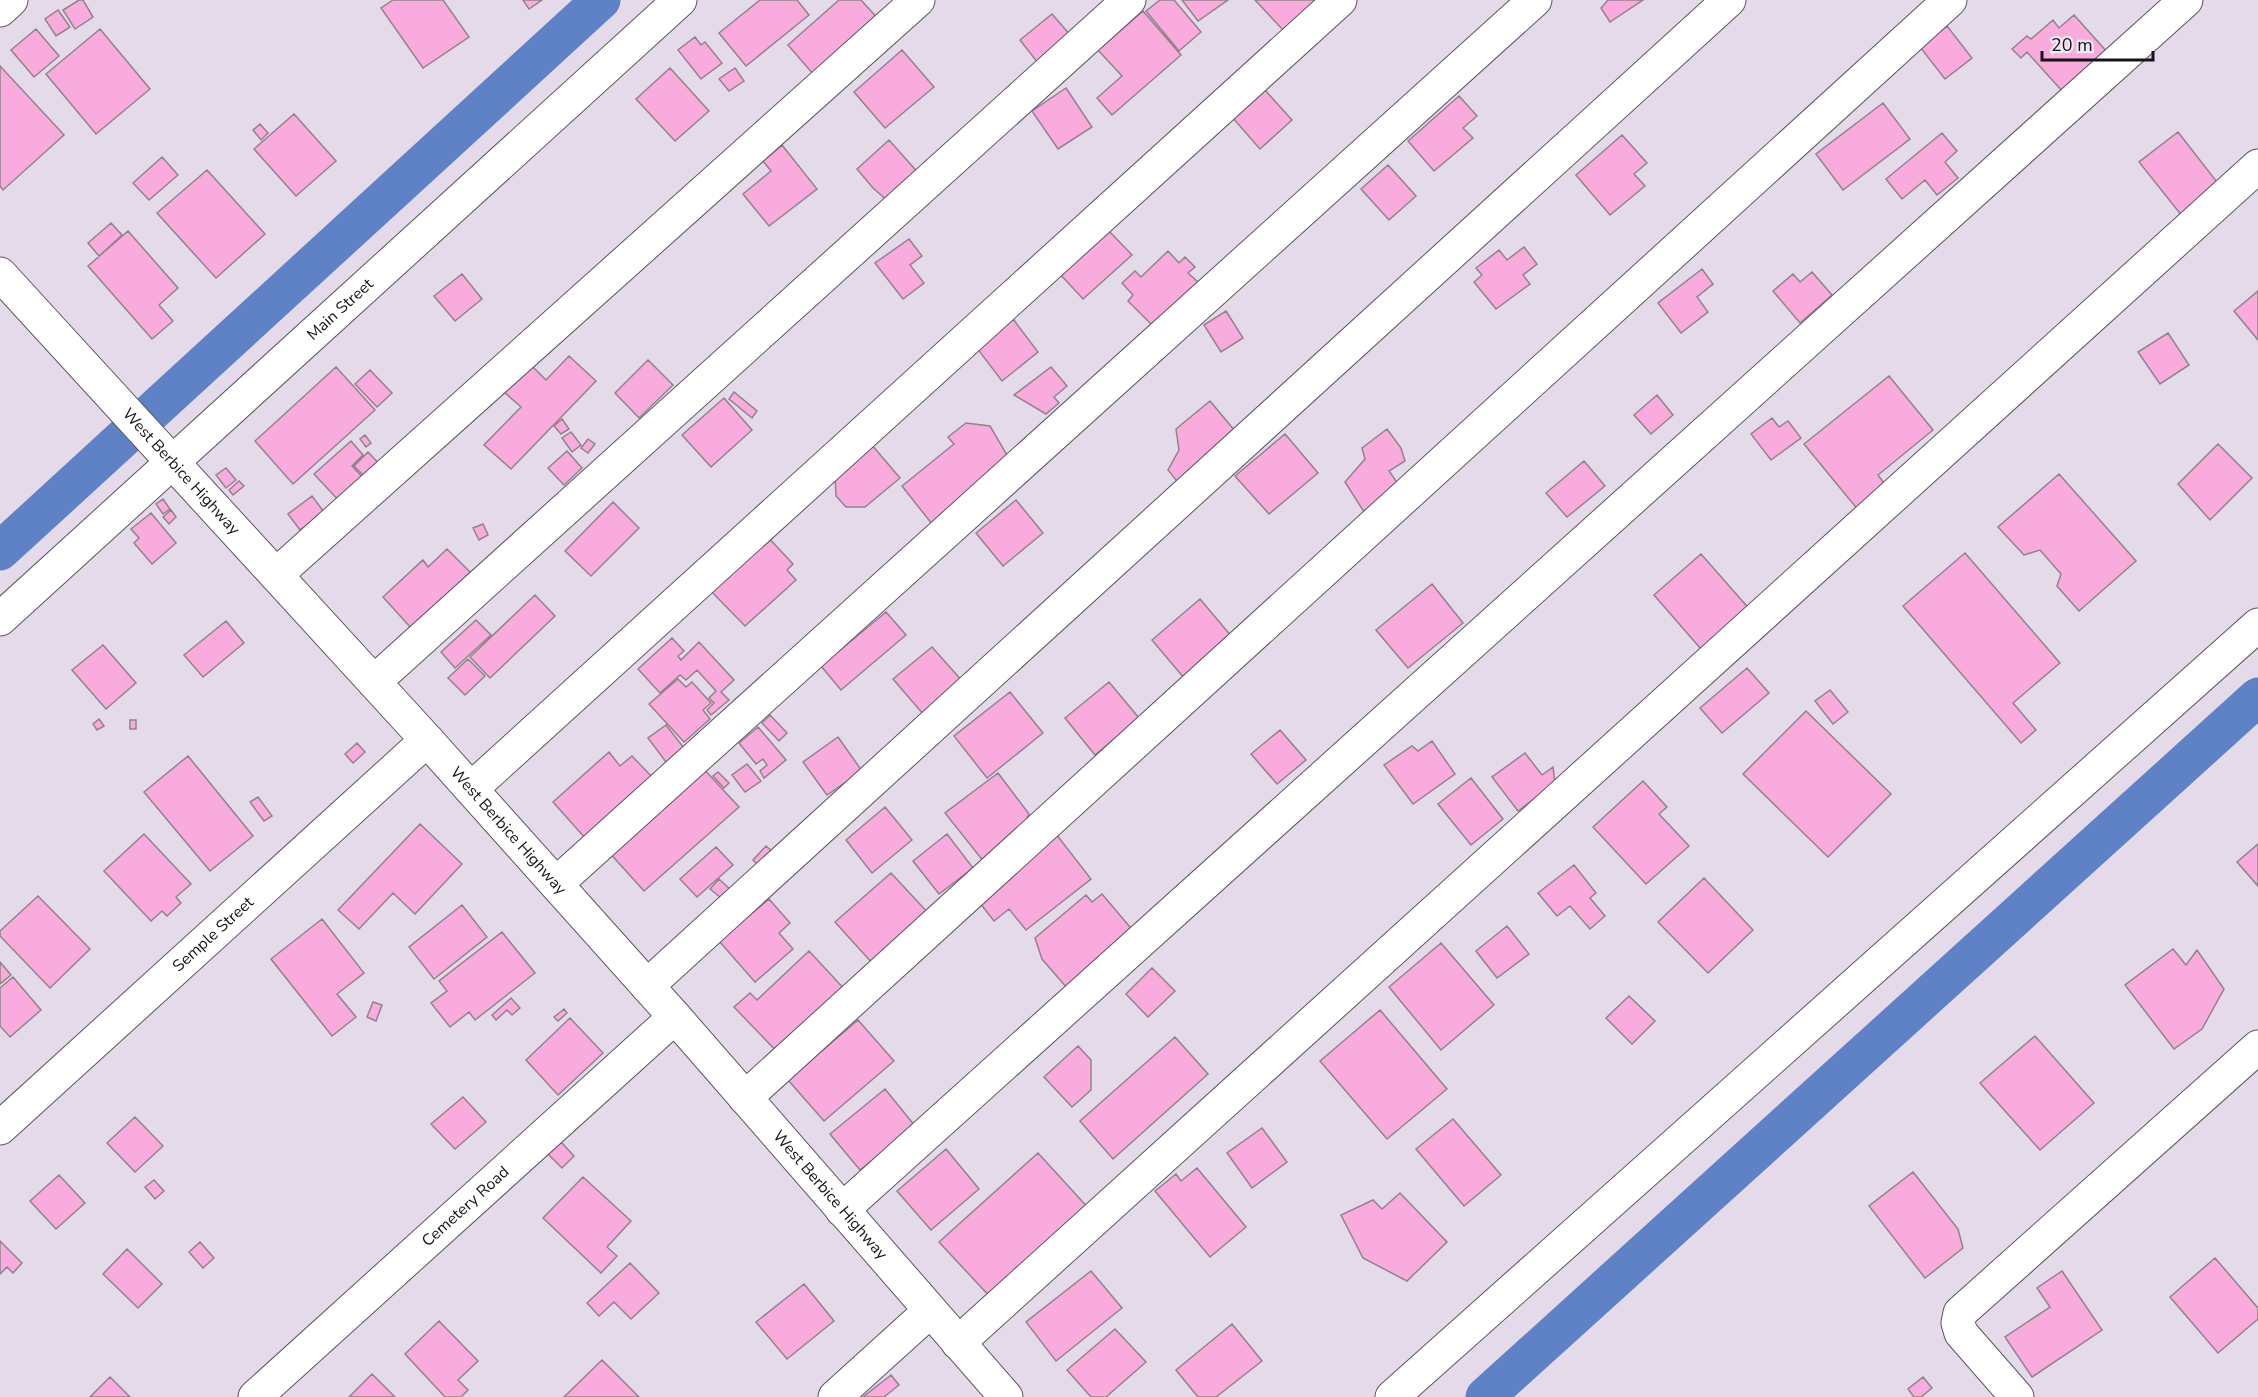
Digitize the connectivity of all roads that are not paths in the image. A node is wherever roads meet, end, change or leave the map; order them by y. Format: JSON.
{"nodes":[{"id":1,"x":11,"y":0,"type":"edge"},
{"id":2,"x":680,"y":0,"type":"edge"},
{"id":3,"x":918,"y":0,"type":"edge"},
{"id":4,"x":1130,"y":0,"type":"edge"},
{"id":5,"x":1340,"y":0,"type":"edge"},
{"id":6,"x":1535,"y":0,"type":"edge"},
{"id":7,"x":1729,"y":0,"type":"edge"},
{"id":8,"x":1950,"y":0,"type":"edge"},
{"id":9,"x":2186,"y":0,"type":"edge"},
{"id":10,"x":0,"y":10,"type":"edge"},
{"id":11,"x":2258,"y":166,"type":"edge"},
{"id":12,"x":0,"y":274,"type":"edge"},
{"id":13,"x":173,"y":461,"type":"junction"},
{"id":14,"x":276,"y":575,"type":"junction"},
{"id":15,"x":0,"y":619,"type":"edge"},
{"id":16,"x":2258,"y":625,"type":"edge"},
{"id":17,"x":374,"y":682,"type":"junction"},
{"id":18,"x":427,"y":740,"type":"junction"},
{"id":19,"x":471,"y":789,"type":"junction"},
{"id":20,"x":556,"y":884,"type":"junction"},
{"id":21,"x":647,"y":986,"type":"junction"},
{"id":22,"x":675,"y":1017,"type":"junction"},
{"id":23,"x":2258,"y":1047,"type":"edge"},
{"id":24,"x":745,"y":1098,"type":"junction"},
{"id":25,"x":0,"y":1128,"type":"edge"},
{"id":26,"x":842,"y":1210,"type":"junction"},
{"id":27,"x":930,"y":1311,"type":"junction"},
{"id":28,"x":958,"y":1343,"type":"junction"},
{"id":29,"x":255,"y":1397,"type":"edge"},
{"id":30,"x":835,"y":1397,"type":"edge"},
{"id":31,"x":1006,"y":1397,"type":"edge"},
{"id":32,"x":1392,"y":1397,"type":"edge"},
{"id":33,"x":2016,"y":1397,"type":"edge"}],
"edges":[{"from":1,"to":10,"type":"street"},
{"from":2,"to":13,"type":"street","name":"Main Street"},
{"from":3,"to":14,"type":"street"},
{"from":4,"to":17,"type":"street"},
{"from":5,"to":19,"type":"street"},
{"from":6,"to":20,"type":"street"},
{"from":7,"to":21,"type":"street"},
{"from":8,"to":24,"type":"street"},
{"from":9,"to":26,"type":"street"},
{"from":11,"to":28,"type":"street"},
{"from":12,"to":13,"type":"street","name":"West Berbice Highway"},
{"from":13,"to":14,"type":"street","name":"West Berbice Highway"},
{"from":13,"to":15,"type":"street","name":"Main Street"},
{"from":14,"to":17,"type":"street","name":"West Berbice Highway"},
{"from":16,"to":32,"type":"street"},
{"from":17,"to":18,"type":"street","name":"West Berbice Highway"},
{"from":18,"to":19,"type":"street","name":"West Berbice Highway"},
{"from":18,"to":25,"type":"street","name":"Semple Street"},
{"from":19,"to":20,"type":"street","name":"West Berbice Highway"},
{"from":20,"to":21,"type":"street","name":"West Berbice Highway"},
{"from":21,"to":22,"type":"street","name":"West Berbice Highway"},
{"from":22,"to":24,"type":"street","name":"West Berbice Highway"},
{"from":22,"to":29,"type":"street","name":"Cemetery Road"},
{"from":23,"to":33,"type":"street"},
{"from":24,"to":26,"type":"street","name":"West Berbice Highway"},
{"from":26,"to":27,"type":"street","name":"West Berbice Highway"},
{"from":27,"to":28,"type":"street","name":"West Berbice Highway"},
{"from":27,"to":30,"type":"street"},
{"from":28,"to":31,"type":"street","name":"West Berbice Highway"}]}
